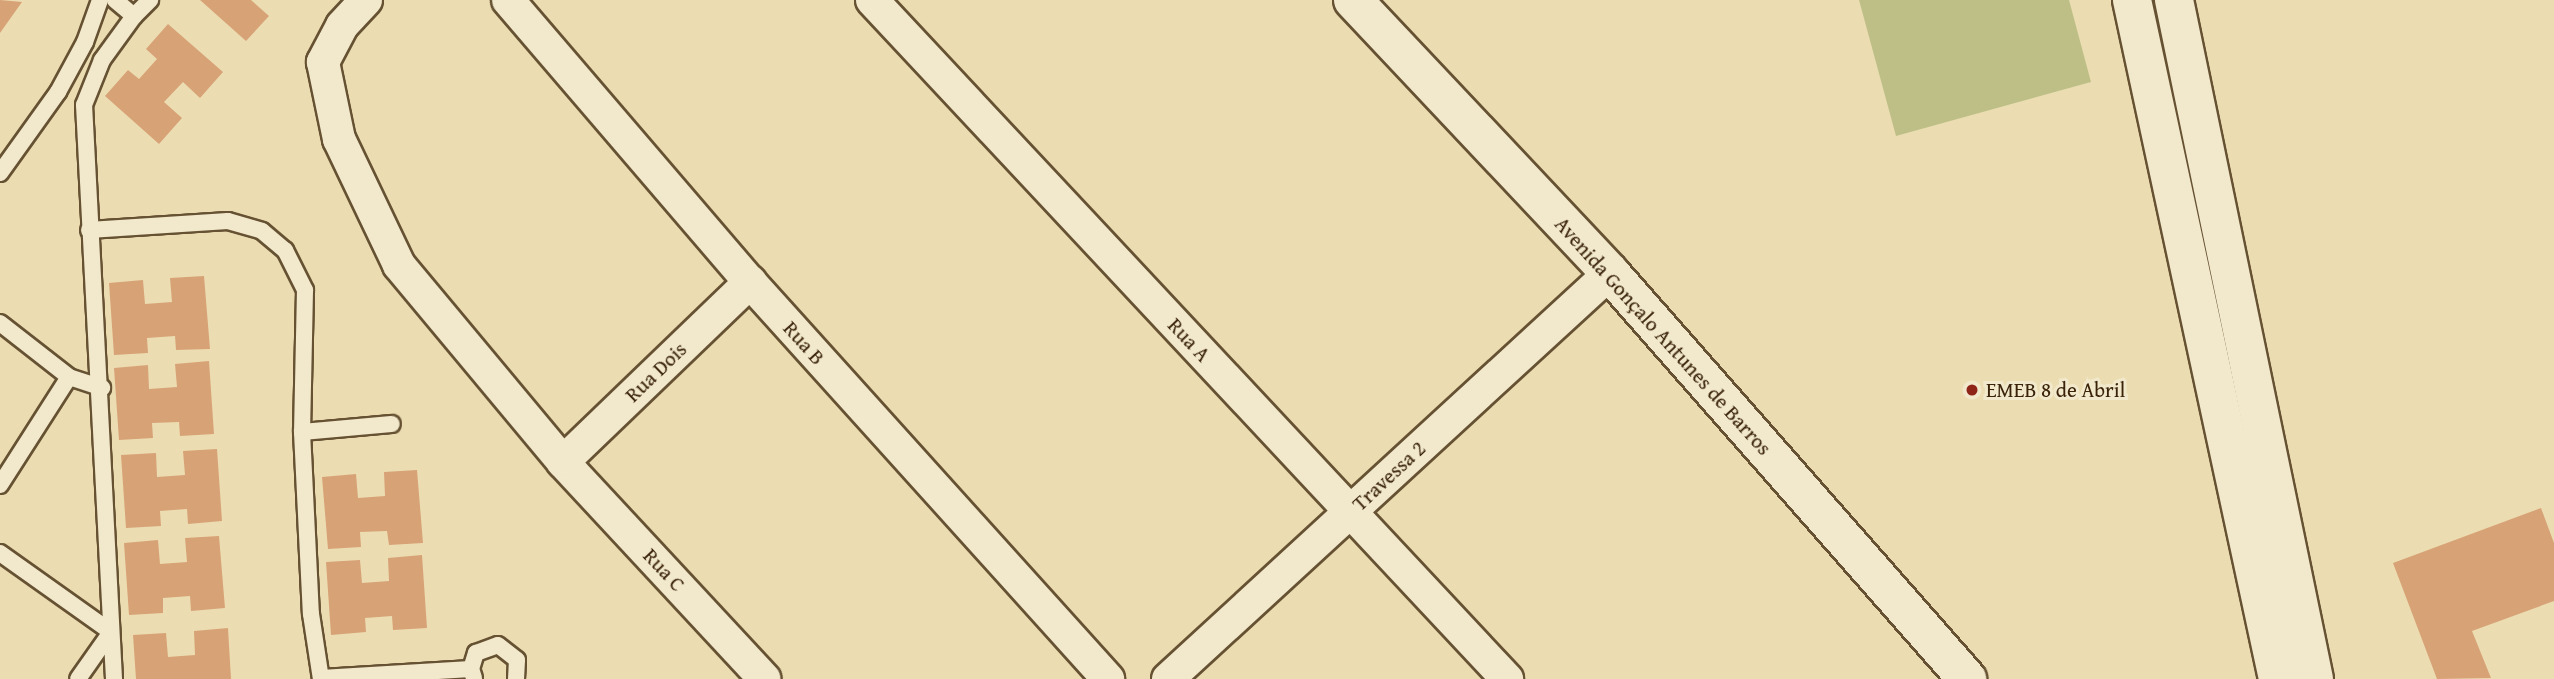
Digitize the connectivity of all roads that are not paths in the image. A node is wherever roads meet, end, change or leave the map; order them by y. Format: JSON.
{"nodes":[{"id":1,"x":100,"y":0,"type":"edge"},
{"id":2,"x":115,"y":0,"type":"edge"},
{"id":3,"x":150,"y":0,"type":"edge"},
{"id":4,"x":366,"y":0,"type":"edge"},
{"id":5,"x":508,"y":0,"type":"edge"},
{"id":6,"x":872,"y":0,"type":"edge"},
{"id":7,"x":2132,"y":0,"type":"edge"},
{"id":8,"x":2174,"y":0,"type":"edge"},
{"id":9,"x":1371,"y":8,"type":"edge"},
{"id":10,"x":134,"y":16,"type":"junction"},
{"id":11,"x":58,"y":92,"type":"junction"},
{"id":12,"x":84,"y":105,"type":"junction"},
{"id":13,"x":0,"y":173,"type":"edge"},
{"id":14,"x":89,"y":230,"type":"junction"},
{"id":15,"x":1610,"y":273,"type":"junction"},
{"id":16,"x":750,"y":282,"type":"junction"},
{"id":17,"x":0,"y":323,"type":"edge"},
{"id":18,"x":69,"y":377,"type":"junction"},
{"id":19,"x":102,"y":388,"type":"junction"},
{"id":20,"x":392,"y":424,"type":"dead end"},
{"id":21,"x":302,"y":432,"type":"junction"},
{"id":22,"x":563,"y":462,"type":"junction"},
{"id":23,"x":0,"y":485,"type":"edge"},
{"id":24,"x":1350,"y":512,"type":"junction"},
{"id":25,"x":0,"y":553,"type":"edge"},
{"id":26,"x":111,"y":632,"type":"junction"},
{"id":27,"x":473,"y":674,"type":"edge"},
{"id":28,"x":321,"y":678,"type":"edge"},
{"id":29,"x":78,"y":679,"type":"edge"},
{"id":30,"x":114,"y":679,"type":"edge"},
{"id":31,"x":516,"y":679,"type":"edge"},
{"id":32,"x":765,"y":679,"type":"edge"},
{"id":33,"x":1108,"y":679,"type":"edge"},
{"id":34,"x":1168,"y":679,"type":"edge"},
{"id":35,"x":1507,"y":679,"type":"edge"},
{"id":36,"x":1967,"y":679,"type":"edge"},
{"id":37,"x":2278,"y":679,"type":"edge"},
{"id":38,"x":2314,"y":679,"type":"edge"}],
"edges":[{"from":1,"to":11,"type":"lane"},
{"from":2,"to":10,"type":"lane"},
{"from":3,"to":10,"type":"lane"},
{"from":4,"to":22,"type":"street","name":"Rua C"},
{"from":5,"to":16,"type":"street","name":"Rua B"},
{"from":6,"to":24,"type":"street","name":"Rua A"},
{"from":7,"to":37,"type":"main road"},
{"from":8,"to":38,"type":"main road"},
{"from":9,"to":15,"type":"main road","name":"Avenida Gonçalo Antunes de Barros"},
{"from":10,"to":12,"type":"lane"},
{"from":11,"to":12,"type":"lane"},
{"from":11,"to":13,"type":"lane"},
{"from":12,"to":14,"type":"lane"},
{"from":14,"to":19,"type":"lane"},
{"from":14,"to":21,"type":"lane"},
{"from":15,"to":24,"type":"street","name":"Travessa 2"},
{"from":15,"to":36,"type":"main road","name":"Avenida Gonçalo Antunes de Barros"},
{"from":16,"to":22,"type":"street","name":"Rua Dois"},
{"from":16,"to":33,"type":"street","name":"Rua B"},
{"from":17,"to":18,"type":"lane"},
{"from":18,"to":19,"type":"lane"},
{"from":18,"to":23,"type":"lane"},
{"from":19,"to":26,"type":"lane"},
{"from":20,"to":21,"type":"lane"},
{"from":21,"to":28,"type":"lane"},
{"from":22,"to":32,"type":"street","name":"Rua C"},
{"from":24,"to":34,"type":"street","name":"Travessa 2"},
{"from":24,"to":35,"type":"street","name":"Rua A"},
{"from":25,"to":26,"type":"lane"},
{"from":26,"to":29,"type":"lane"},
{"from":26,"to":30,"type":"lane"},
{"from":27,"to":28,"type":"lane"},
{"from":27,"to":31,"type":"lane"}]}
